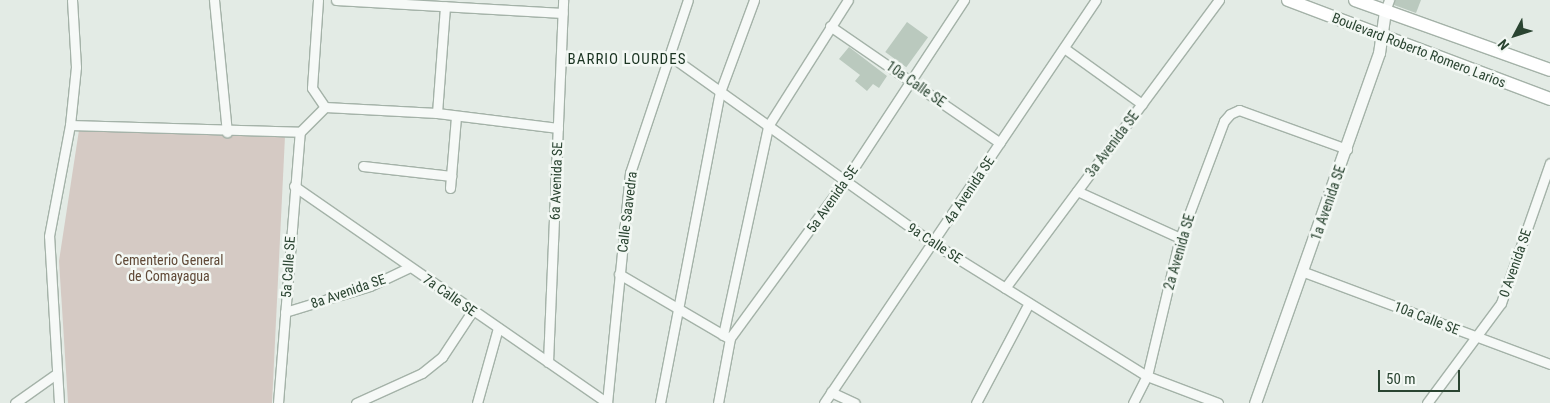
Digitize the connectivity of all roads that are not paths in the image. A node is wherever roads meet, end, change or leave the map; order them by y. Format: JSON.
{"nodes":[{"id":1,"x":72,"y":0,"type":"edge"},
{"id":2,"x":214,"y":0,"type":"edge"},
{"id":3,"x":318,"y":0,"type":"edge"},
{"id":4,"x":336,"y":0,"type":"edge"},
{"id":5,"x":563,"y":0,"type":"edge"},
{"id":6,"x":688,"y":0,"type":"edge"},
{"id":7,"x":754,"y":0,"type":"edge"},
{"id":8,"x":848,"y":0,"type":"edge"},
{"id":9,"x":964,"y":0,"type":"edge"},
{"id":10,"x":1096,"y":0,"type":"edge"},
{"id":11,"x":1219,"y":0,"type":"edge"},
{"id":12,"x":1288,"y":0,"type":"edge"},
{"id":13,"x":1355,"y":0,"type":"edge"},
{"id":14,"x":445,"y":6,"type":"junction"},
{"id":15,"x":1387,"y":6,"type":"edge"},
{"id":16,"x":563,"y":13,"type":"junction"},
{"id":17,"x":830,"y":26,"type":"junction"},
{"id":18,"x":1384,"y":37,"type":"junction"},
{"id":19,"x":1064,"y":48,"type":"junction"},
{"id":20,"x":669,"y":55,"type":"junction"},
{"id":21,"x":1550,"y":70,"type":"edge"},
{"id":22,"x":912,"y":80,"type":"junction"},
{"id":23,"x":720,"y":92,"type":"junction"},
{"id":24,"x":1550,"y":99,"type":"edge"},
{"id":25,"x":1142,"y":104,"type":"junction"},
{"id":26,"x":325,"y":108,"type":"junction"},
{"id":27,"x":437,"y":113,"type":"junction"},
{"id":28,"x":456,"y":116,"type":"junction"},
{"id":29,"x":70,"y":125,"type":"junction"},
{"id":30,"x":768,"y":126,"type":"junction"},
{"id":31,"x":558,"y":128,"type":"junction"},
{"id":32,"x":227,"y":132,"type":"junction"},
{"id":33,"x":300,"y":132,"type":"junction"},
{"id":34,"x":1000,"y":144,"type":"junction"},
{"id":35,"x":1347,"y":149,"type":"junction"},
{"id":36,"x":1550,"y":162,"type":"edge"},
{"id":37,"x":363,"y":166,"type":"dead end"},
{"id":38,"x":451,"y":176,"type":"junction"},
{"id":39,"x":845,"y":181,"type":"junction"},
{"id":40,"x":294,"y":186,"type":"junction"},
{"id":41,"x":450,"y":188,"type":"dead end"},
{"id":42,"x":1077,"y":191,"type":"junction"},
{"id":43,"x":1180,"y":238,"type":"junction"},
{"id":44,"x":933,"y":244,"type":"junction"},
{"id":45,"x":410,"y":267,"type":"junction"},
{"id":46,"x":1304,"y":272,"type":"junction"},
{"id":47,"x":620,"y":274,"type":"junction"},
{"id":48,"x":1006,"y":288,"type":"junction"},
{"id":49,"x":1029,"y":303,"type":"junction"},
{"id":50,"x":679,"y":307,"type":"junction"},
{"id":51,"x":473,"y":310,"type":"junction"},
{"id":52,"x":285,"y":312,"type":"junction"},
{"id":53,"x":498,"y":328,"type":"junction"},
{"id":54,"x":727,"y":337,"type":"junction"},
{"id":55,"x":1476,"y":337,"type":"junction"},
{"id":56,"x":548,"y":362,"type":"junction"},
{"id":57,"x":1550,"y":364,"type":"edge"},
{"id":58,"x":56,"y":374,"type":"junction"},
{"id":59,"x":1147,"y":376,"type":"junction"},
{"id":60,"x":831,"y":392,"type":"junction"},
{"id":61,"x":15,"y":403,"type":"edge"},
{"id":62,"x":59,"y":403,"type":"edge"},
{"id":63,"x":278,"y":403,"type":"edge"},
{"id":64,"x":356,"y":403,"type":"edge"},
{"id":65,"x":477,"y":403,"type":"edge"},
{"id":66,"x":607,"y":403,"type":"edge"},
{"id":67,"x":660,"y":403,"type":"edge"},
{"id":68,"x":718,"y":403,"type":"edge"},
{"id":69,"x":824,"y":403,"type":"edge"},
{"id":70,"x":855,"y":403,"type":"edge"},
{"id":71,"x":976,"y":403,"type":"edge"},
{"id":72,"x":1133,"y":403,"type":"edge"},
{"id":73,"x":1218,"y":403,"type":"edge"},
{"id":74,"x":1255,"y":403,"type":"edge"},
{"id":75,"x":1427,"y":403,"type":"edge"}],
"edges":[{"from":1,"to":29,"type":"street"},
{"from":2,"to":32,"type":"street"},
{"from":3,"to":26,"type":"street"},
{"from":4,"to":14,"type":"street"},
{"from":5,"to":16,"type":"street","name":"6a Avenida SE"},
{"from":6,"to":20,"type":"street","name":"Calle Saavedra"},
{"from":7,"to":23,"type":"street"},
{"from":8,"to":17,"type":"street"},
{"from":9,"to":22,"type":"street","name":"5a Avenida SE"},
{"from":10,"to":19,"type":"street","name":"4a Avenida SE"},
{"from":11,"to":25,"type":"street","name":"3a Avenida SE"},
{"from":12,"to":18,"type":"main road","name":"Boulevard Roberto Romero Larios"},
{"from":13,"to":15,"type":"main road","name":"Boulevard Roberto Romero Larios"},
{"from":14,"to":16,"type":"street"},
{"from":14,"to":27,"type":"street"},
{"from":15,"to":18,"type":"street","name":"1a Avenida SE"},
{"from":15,"to":21,"type":"main road","name":"Boulevard Roberto Romero Larios"},
{"from":16,"to":31,"type":"street","name":"6a Avenida SE"},
{"from":17,"to":22,"type":"street","name":"10a Calle SE"},
{"from":17,"to":30,"type":"street"},
{"from":18,"to":24,"type":"main road","name":"Boulevard Roberto Romero Larios"},
{"from":18,"to":35,"type":"street","name":"1a Avenida SE"},
{"from":19,"to":25,"type":"street"},
{"from":19,"to":34,"type":"street","name":"4a Avenida SE"},
{"from":20,"to":23,"type":"street","name":"9a Calle SE"},
{"from":20,"to":47,"type":"street","name":"Calle Saavedra"},
{"from":22,"to":34,"type":"street","name":"10a Calle SE"},
{"from":22,"to":39,"type":"street","name":"5a Avenida SE"},
{"from":23,"to":30,"type":"street","name":"9a Calle SE"},
{"from":23,"to":50,"type":"street"},
{"from":25,"to":42,"type":"street","name":"3a Avenida SE"},
{"from":26,"to":27,"type":"street"},
{"from":26,"to":33,"type":"street"},
{"from":27,"to":28,"type":"street"},
{"from":28,"to":31,"type":"street"},
{"from":28,"to":38,"type":"street"},
{"from":29,"to":32,"type":"street"},
{"from":29,"to":58,"type":"street"},
{"from":30,"to":39,"type":"street","name":"9a Calle SE"},
{"from":30,"to":54,"type":"street"},
{"from":31,"to":56,"type":"street","name":"6a Avenida SE"},
{"from":32,"to":33,"type":"street"},
{"from":33,"to":40,"type":"street","name":"5a Calle SE"},
{"from":34,"to":44,"type":"street","name":"4a Avenida SE"},
{"from":35,"to":43,"type":"street","name":"2a Avenida SE"},
{"from":35,"to":46,"type":"street","name":"1a Avenida SE"},
{"from":36,"to":55,"type":"street","name":"0 Avenida SE"},
{"from":37,"to":38,"type":"street"},
{"from":38,"to":41,"type":"street"},
{"from":39,"to":44,"type":"street","name":"9a Calle SE"},
{"from":39,"to":54,"type":"street","name":"5a Avenida SE"},
{"from":40,"to":45,"type":"street","name":"7a Calle SE"},
{"from":40,"to":52,"type":"street","name":"5a Calle SE"},
{"from":42,"to":43,"type":"street"},
{"from":42,"to":48,"type":"street","name":"3a Avenida SE"},
{"from":43,"to":59,"type":"street","name":"2a Avenida SE"},
{"from":44,"to":48,"type":"street","name":"9a Calle SE"},
{"from":44,"to":60,"type":"street","name":"4a Avenida SE"},
{"from":45,"to":51,"type":"street","name":"7a Calle SE"},
{"from":45,"to":52,"type":"street","name":"8a Avenida SE"},
{"from":46,"to":55,"type":"street","name":"10a Calle SE"},
{"from":46,"to":74,"type":"street","name":"1a Avenida SE"},
{"from":47,"to":50,"type":"street"},
{"from":47,"to":66,"type":"street","name":"Calle Saavedra"},
{"from":48,"to":49,"type":"street","name":"9a Calle SE"},
{"from":49,"to":59,"type":"street","name":"9a Calle SE"},
{"from":49,"to":71,"type":"street"},
{"from":50,"to":54,"type":"street"},
{"from":50,"to":67,"type":"street"},
{"from":51,"to":53,"type":"street","name":"7a Calle SE"},
{"from":51,"to":64,"type":"street"},
{"from":52,"to":63,"type":"street","name":"5a Calle SE"},
{"from":53,"to":56,"type":"street","name":"7a Calle SE"},
{"from":53,"to":65,"type":"street"},
{"from":54,"to":68,"type":"street","name":"5a Avenida SE"},
{"from":55,"to":57,"type":"street","name":"10a Calle SE"},
{"from":55,"to":75,"type":"street","name":"0 Avenida SE"},
{"from":56,"to":66,"type":"street","name":"7a Calle SE"},
{"from":58,"to":61,"type":"street"},
{"from":58,"to":62,"type":"street"},
{"from":59,"to":72,"type":"street","name":"2a Avenida SE"},
{"from":59,"to":73,"type":"street","name":"9a Calle SE"},
{"from":60,"to":69,"type":"street","name":"4a Avenida SE"},
{"from":60,"to":70,"type":"street"}]}
